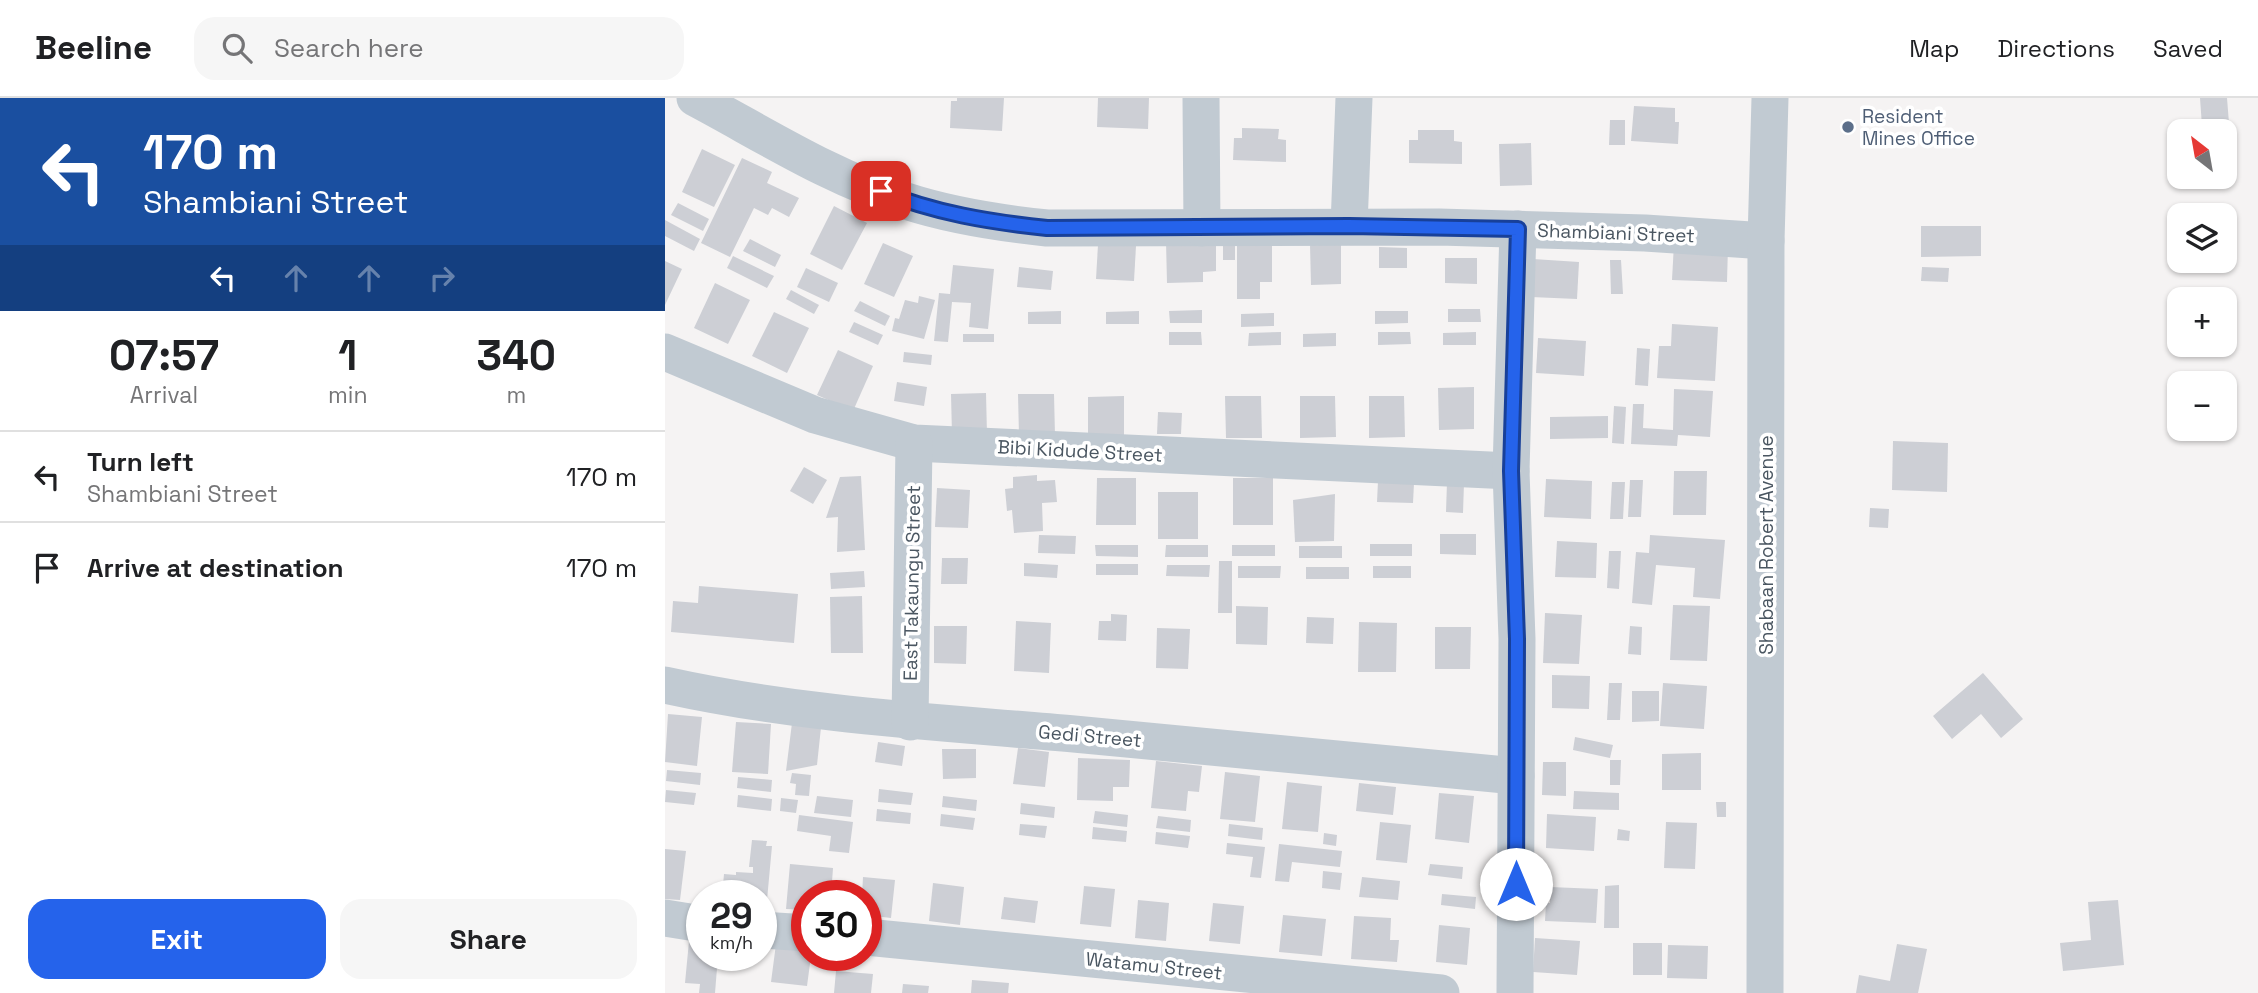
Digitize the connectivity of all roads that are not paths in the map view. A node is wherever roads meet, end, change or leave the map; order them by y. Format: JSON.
{"nodes":[{"id":1,"x":695,"y":98,"type":"edge"},
{"id":2,"x":1201,"y":98,"type":"edge"},
{"id":3,"x":1354,"y":98,"type":"edge"},
{"id":4,"x":1770,"y":98,"type":"edge"},
{"id":5,"x":1349,"y":226,"type":"junction"},
{"id":6,"x":1202,"y":228,"type":"junction"},
{"id":7,"x":1518,"y":229,"type":"junction"},
{"id":8,"x":1766,"y":241,"type":"junction"},
{"id":9,"x":665,"y":352,"type":"edge"},
{"id":10,"x":914,"y":443,"type":"junction"},
{"id":11,"x":1511,"y":471,"type":"junction"},
{"id":12,"x":665,"y":685,"type":"edge"},
{"id":13,"x":910,"y":722,"type":"junction"},
{"id":14,"x":1516,"y":776,"type":"junction"},
{"id":15,"x":665,"y":918,"type":"edge"},
{"id":16,"x":686,"y":921,"type":"edge"},
{"id":17,"x":882,"y":939,"type":"edge"},
{"id":18,"x":1441,"y":993,"type":"edge"},
{"id":19,"x":1515,"y":993,"type":"edge"},
{"id":20,"x":1765,"y":993,"type":"edge"}],
"edges":[{"from":1,"to":6,"type":"street","name":"Shambiani Street"},
{"from":2,"to":6,"type":"street"},
{"from":3,"to":5,"type":"street"},
{"from":4,"to":8,"type":"street","name":"Shabaan Robert Avenue"},
{"from":5,"to":6,"type":"street","name":"Shambiani Street"},
{"from":5,"to":7,"type":"street","name":"Shambiani Street"},
{"from":7,"to":8,"type":"street","name":"Shambiani Street"},
{"from":7,"to":11,"type":"street"},
{"from":8,"to":20,"type":"street","name":"Shabaan Robert Avenue"},
{"from":9,"to":10,"type":"street","name":"Bibi Kidude Street"},
{"from":10,"to":11,"type":"street","name":"Bibi Kidude Street"},
{"from":10,"to":13,"type":"street","name":"East Takaungu Street"},
{"from":11,"to":14,"type":"street"},
{"from":12,"to":13,"type":"street","name":"Gedi Street"},
{"from":13,"to":14,"type":"street","name":"Gedi Street"},
{"from":14,"to":19,"type":"street"},
{"from":15,"to":16,"type":"street"},
{"from":17,"to":18,"type":"street","name":"Watamu Street"}]}
